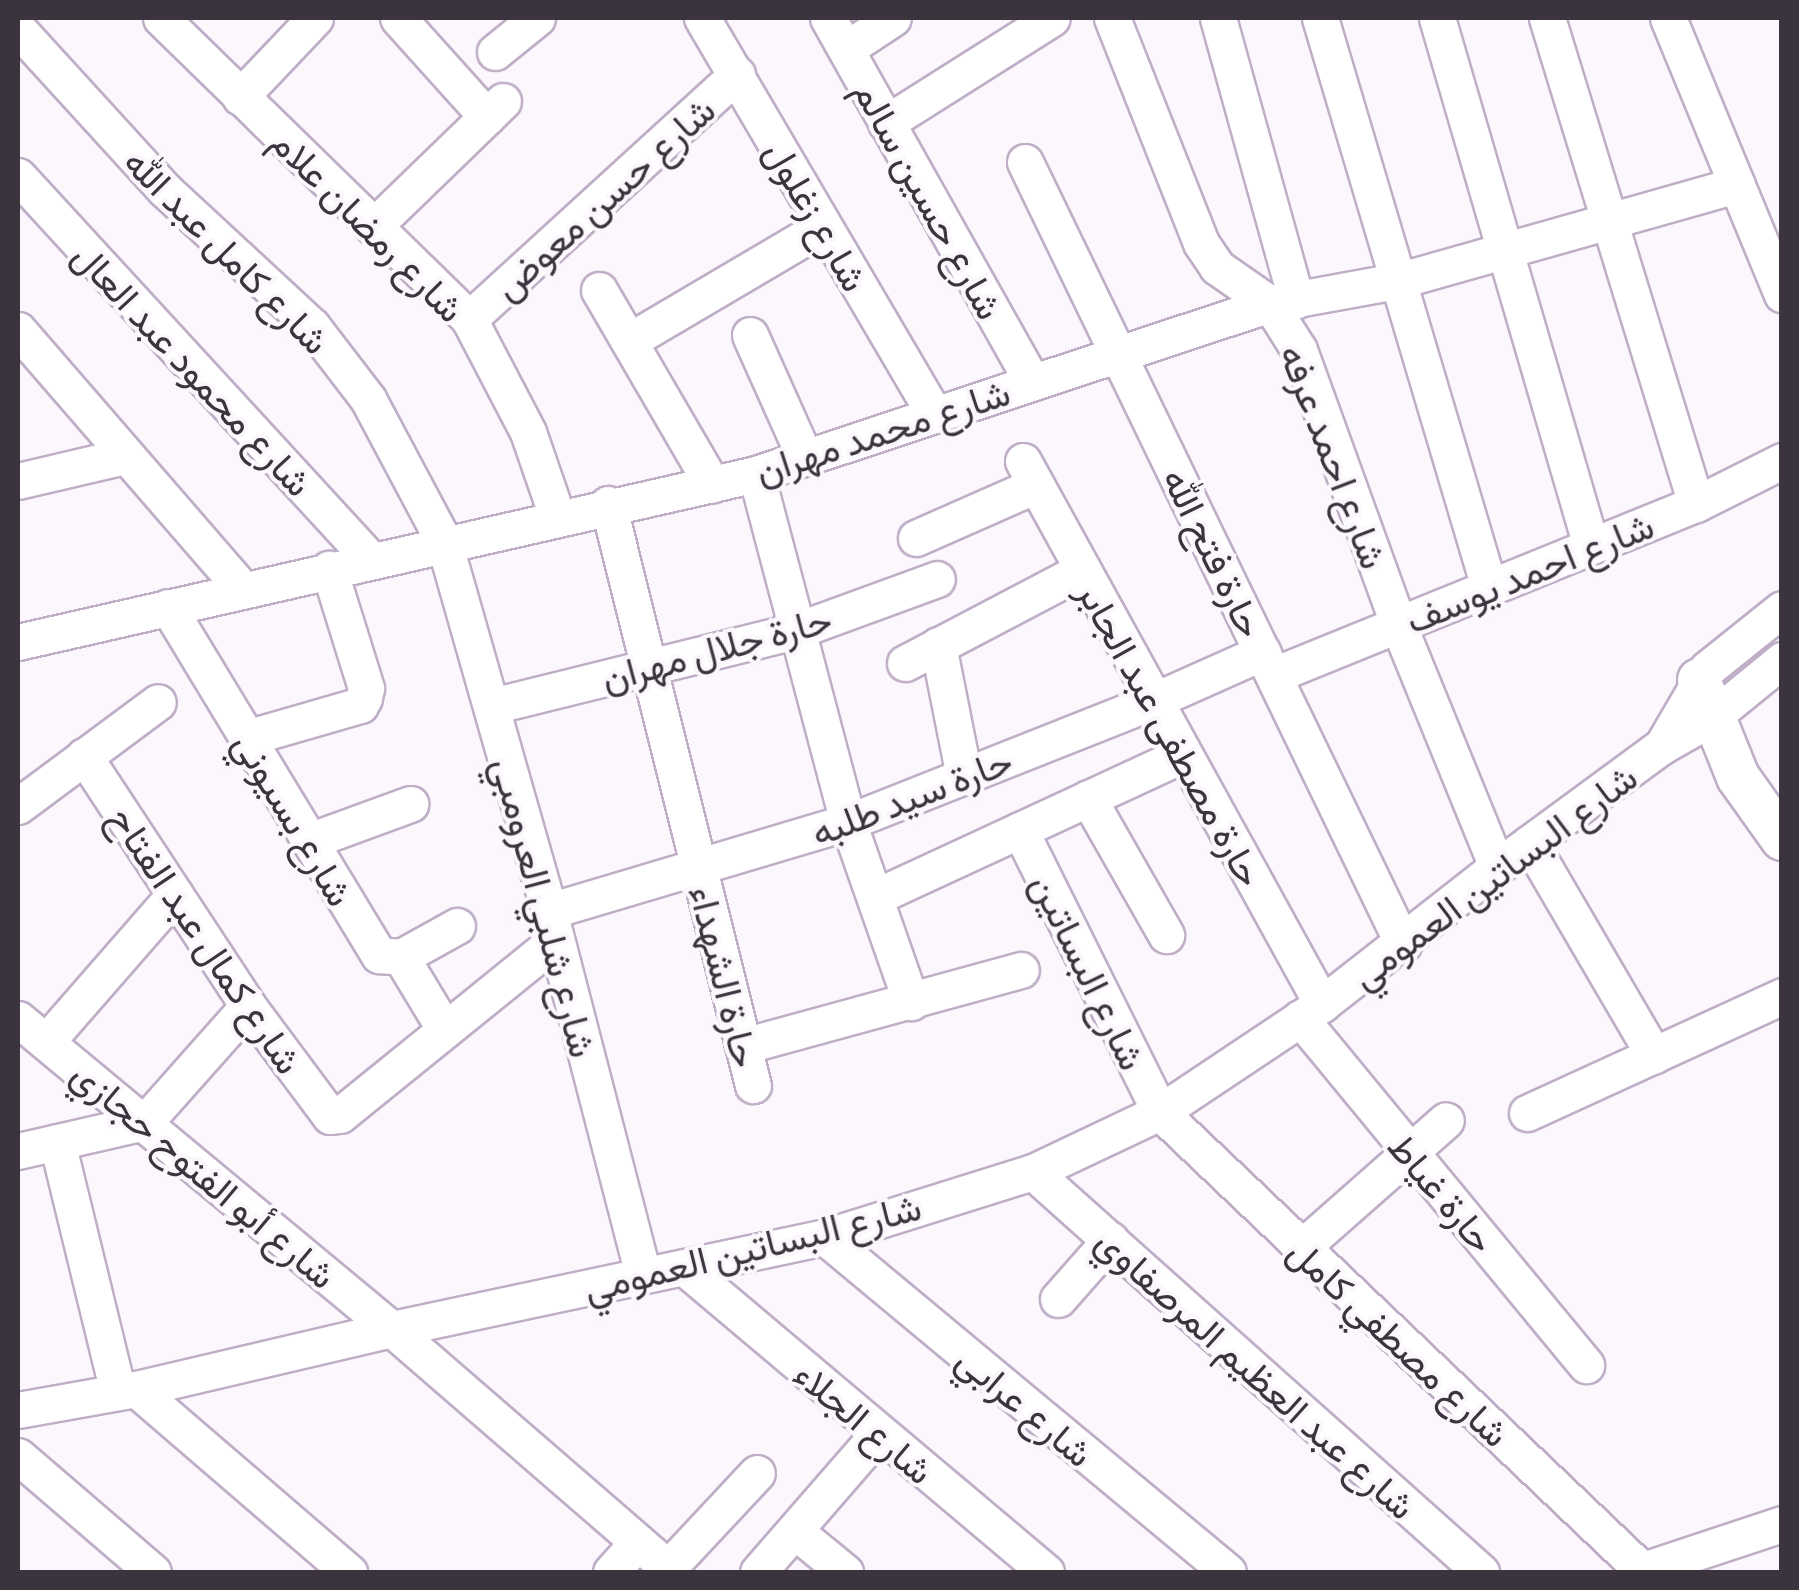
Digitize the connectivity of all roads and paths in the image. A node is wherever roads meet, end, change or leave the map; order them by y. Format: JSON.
{"nodes":[{"id":1,"x":161,"y":18,"type":"edge"},
{"id":2,"x":315,"y":18,"type":"edge"},
{"id":3,"x":398,"y":18,"type":"edge"},
{"id":4,"x":535,"y":18,"type":"edge"},
{"id":5,"x":702,"y":18,"type":"edge"},
{"id":6,"x":828,"y":18,"type":"edge"},
{"id":7,"x":893,"y":18,"type":"edge"},
{"id":8,"x":1052,"y":18,"type":"edge"},
{"id":9,"x":1112,"y":18,"type":"edge"},
{"id":10,"x":1218,"y":18,"type":"edge"},
{"id":11,"x":1320,"y":18,"type":"edge"},
{"id":12,"x":1437,"y":18,"type":"edge"},
{"id":13,"x":1547,"y":18,"type":"edge"},
{"id":14,"x":1668,"y":18,"type":"edge"},
{"id":15,"x":18,"y":28,"type":"edge"},
{"id":16,"x":846,"y":48,"type":"junction"},
{"id":17,"x":495,"y":52,"type":"dead end"},
{"id":18,"x":737,"y":74,"type":"junction"},
{"id":19,"x":240,"y":96,"type":"junction"},
{"id":20,"x":886,"y":124,"type":"junction"},
{"id":21,"x":1025,"y":162,"type":"dead end"},
{"id":22,"x":18,"y":176,"type":"edge"},
{"id":23,"x":1737,"y":185,"type":"junction"},
{"id":24,"x":1610,"y":221,"type":"junction"},
{"id":25,"x":374,"y":226,"type":"junction"},
{"id":26,"x":824,"y":226,"type":"junction"},
{"id":27,"x":1770,"y":232,"type":"edge"},
{"id":28,"x":1505,"y":251,"type":"junction"},
{"id":29,"x":1397,"y":281,"type":"junction"},
{"id":30,"x":599,"y":290,"type":"dead end"},
{"id":31,"x":1782,"y":294,"type":"edge"},
{"id":32,"x":1283,"y":302,"type":"junction"},
{"id":33,"x":469,"y":319,"type":"junction"},
{"id":34,"x":18,"y":330,"type":"edge"},
{"id":35,"x":750,"y":335,"type":"dead end"},
{"id":36,"x":629,"y":341,"type":"junction"},
{"id":37,"x":1118,"y":354,"type":"junction"},
{"id":38,"x":1032,"y":381,"type":"junction"},
{"id":39,"x":934,"y":412,"type":"junction"},
{"id":40,"x":125,"y":456,"type":"junction"},
{"id":41,"x":804,"y":456,"type":"junction"},
{"id":42,"x":1782,"y":461,"type":"edge"},
{"id":43,"x":756,"y":474,"type":"junction"},
{"id":44,"x":18,"y":481,"type":"edge"},
{"id":45,"x":712,"y":484,"type":"junction"},
{"id":46,"x":608,"y":504,"type":"junction"},
{"id":47,"x":1696,"y":504,"type":"junction"},
{"id":48,"x":557,"y":516,"type":"junction"},
{"id":49,"x":916,"y":538,"type":"dead end"},
{"id":50,"x":444,"y":542,"type":"junction"},
{"id":51,"x":1591,"y":546,"type":"junction"},
{"id":52,"x":370,"y":559,"type":"junction"},
{"id":53,"x":329,"y":569,"type":"junction"},
{"id":54,"x":1082,"y":570,"type":"junction"},
{"id":55,"x":937,"y":579,"type":"dead end"},
{"id":56,"x":1488,"y":588,"type":"junction"},
{"id":57,"x":242,"y":589,"type":"junction"},
{"id":58,"x":168,"y":606,"type":"junction"},
{"id":59,"x":1782,"y":609,"type":"edge"},
{"id":60,"x":1398,"y":624,"type":"junction"},
{"id":61,"x":795,"y":631,"type":"junction"},
{"id":62,"x":18,"y":642,"type":"edge"},
{"id":63,"x":938,"y":645,"type":"junction"},
{"id":64,"x":1782,"y":660,"type":"edge"},
{"id":65,"x":905,"y":663,"type":"dead end"},
{"id":66,"x":1268,"y":663,"type":"junction"},
{"id":67,"x":648,"y":666,"type":"junction"},
{"id":68,"x":1705,"y":699,"type":"junction"},
{"id":69,"x":1153,"y":701,"type":"junction"},
{"id":70,"x":158,"y":702,"type":"dead end"},
{"id":71,"x":492,"y":706,"type":"junction"},
{"id":72,"x":246,"y":738,"type":"junction"},
{"id":73,"x":1183,"y":755,"type":"junction"},
{"id":74,"x":84,"y":756,"type":"junction"},
{"id":75,"x":964,"y":776,"type":"junction"},
{"id":76,"x":1088,"y":798,"type":"junction"},
{"id":77,"x":410,"y":804,"type":"dead end"},
{"id":78,"x":18,"y":806,"type":"edge"},
{"id":79,"x":848,"y":822,"type":"junction"},
{"id":80,"x":1020,"y":830,"type":"junction"},
{"id":81,"x":1782,"y":839,"type":"edge"},
{"id":82,"x":309,"y":842,"type":"junction"},
{"id":83,"x":1530,"y":843,"type":"junction"},
{"id":84,"x":698,"y":867,"type":"junction"},
{"id":85,"x":1497,"y":867,"type":"junction"},
{"id":86,"x":175,"y":894,"type":"junction"},
{"id":87,"x":875,"y":897,"type":"junction"},
{"id":88,"x":457,"y":926,"type":"dead end"},
{"id":89,"x":552,"y":926,"type":"junction"},
{"id":90,"x":1166,"y":934,"type":"dead end"},
{"id":91,"x":1404,"y":944,"type":"junction"},
{"id":92,"x":401,"y":957,"type":"junction"},
{"id":93,"x":1020,"y":970,"type":"dead end"},
{"id":94,"x":1782,"y":996,"type":"edge"},
{"id":95,"x":911,"y":1002,"type":"junction"},
{"id":96,"x":248,"y":1006,"type":"junction"},
{"id":97,"x":1311,"y":1011,"type":"junction"},
{"id":98,"x":18,"y":1019,"type":"edge"},
{"id":99,"x":445,"y":1030,"type":"junction"},
{"id":100,"x":46,"y":1042,"type":"junction"},
{"id":101,"x":744,"y":1046,"type":"junction"},
{"id":102,"x":1654,"y":1055,"type":"junction"},
{"id":103,"x":754,"y":1085,"type":"dead end"},
{"id":104,"x":1160,"y":1112,"type":"junction"},
{"id":105,"x":1527,"y":1113,"type":"dead end"},
{"id":106,"x":1446,"y":1120,"type":"dead end"},
{"id":107,"x":145,"y":1122,"type":"junction"},
{"id":108,"x":56,"y":1142,"type":"junction"},
{"id":109,"x":18,"y":1150,"type":"edge"},
{"id":110,"x":1410,"y":1153,"type":"junction"},
{"id":111,"x":1034,"y":1172,"type":"junction"},
{"id":112,"x":825,"y":1237,"type":"junction"},
{"id":113,"x":1110,"y":1240,"type":"junction"},
{"id":114,"x":1301,"y":1248,"type":"junction"},
{"id":115,"x":686,"y":1268,"type":"junction"},
{"id":116,"x":644,"y":1274,"type":"junction"},
{"id":117,"x":1058,"y":1299,"type":"dead end"},
{"id":118,"x":392,"y":1329,"type":"junction"},
{"id":119,"x":1586,"y":1365,"type":"dead end"},
{"id":120,"x":127,"y":1391,"type":"junction"},
{"id":121,"x":18,"y":1410,"type":"edge"},
{"id":122,"x":879,"y":1434,"type":"junction"},
{"id":123,"x":18,"y":1456,"type":"edge"},
{"id":124,"x":758,"y":1473,"type":"dead end"},
{"id":125,"x":1782,"y":1524,"type":"edge"},
{"id":126,"x":796,"y":1531,"type":"junction"},
{"id":127,"x":638,"y":1542,"type":"junction"},
{"id":128,"x":670,"y":1570,"type":"edge"},
{"id":129,"x":144,"y":1571,"type":"edge"},
{"id":130,"x":1640,"y":1571,"type":"edge"},
{"id":131,"x":350,"y":1572,"type":"edge"},
{"id":132,"x":611,"y":1572,"type":"edge"},
{"id":133,"x":758,"y":1572,"type":"edge"},
{"id":134,"x":846,"y":1572,"type":"edge"},
{"id":135,"x":1046,"y":1572,"type":"edge"},
{"id":136,"x":1228,"y":1572,"type":"edge"},
{"id":137,"x":1481,"y":1572,"type":"edge"}],
"edges":[{"from":1,"to":19,"type":"street","name":"شارع رمضان علام"},
{"from":2,"to":19,"type":"street"},
{"from":3,"to":25,"type":"street"},
{"from":4,"to":17,"type":"street"},
{"from":5,"to":18,"type":"street","name":"شارع زغلول"},
{"from":6,"to":16,"type":"street","name":"شارع حسين سالم"},
{"from":7,"to":16,"type":"street"},
{"from":8,"to":20,"type":"street"},
{"from":9,"to":32,"type":"street","name":"شارع احمد عرفه"},
{"from":10,"to":32,"type":"street"},
{"from":11,"to":29,"type":"street"},
{"from":12,"to":28,"type":"street"},
{"from":13,"to":24,"type":"street"},
{"from":14,"to":23,"type":"street"},
{"from":15,"to":50,"type":"street","name":"شارع كامل عبد الله"},
{"from":16,"to":20,"type":"street","name":"شارع حسين سالم"},
{"from":18,"to":26,"type":"street","name":"شارع زغلول"},
{"from":18,"to":33,"type":"street","name":"شارع حسن معوض"},
{"from":19,"to":25,"type":"street","name":"شارع رمضان علام"},
{"from":20,"to":38,"type":"street","name":"شارع حسين سالم"},
{"from":21,"to":37,"type":"street","name":"حارة فتح الله"},
{"from":22,"to":52,"type":"street","name":"شارع محمود عبد العال"},
{"from":23,"to":24,"type":"street","name":"شارع محمد مهران"},
{"from":23,"to":27,"type":"street"},
{"from":24,"to":28,"type":"street","name":"شارع محمد مهران"},
{"from":24,"to":47,"type":"street"},
{"from":25,"to":33,"type":"street","name":"شارع رمضان علام"},
{"from":26,"to":36,"type":"street"},
{"from":26,"to":39,"type":"street","name":"شارع زغلول"},
{"from":27,"to":31,"type":"street"},
{"from":28,"to":29,"type":"street","name":"شارع محمد مهران"},
{"from":28,"to":51,"type":"street"},
{"from":29,"to":32,"type":"street","name":"شارع محمد مهران"},
{"from":29,"to":56,"type":"street"},
{"from":30,"to":36,"type":"street"},
{"from":32,"to":37,"type":"street","name":"شارع محمد مهران"},
{"from":32,"to":60,"type":"street","name":"شارع احمد عرفه"},
{"from":33,"to":48,"type":"street","name":"شارع رمضان علام"},
{"from":34,"to":40,"type":"street"},
{"from":35,"to":41,"type":"street"},
{"from":36,"to":45,"type":"street"},
{"from":37,"to":38,"type":"street","name":"شارع محمد مهران"},
{"from":37,"to":66,"type":"street","name":"حارة فتح الله"},
{"from":38,"to":39,"type":"street","name":"شارع محمد مهران"},
{"from":39,"to":41,"type":"street","name":"شارع محمد مهران"},
{"from":40,"to":44,"type":"street"},
{"from":40,"to":57,"type":"street"},
{"from":41,"to":43,"type":"street","name":"شارع محمد مهران"},
{"from":42,"to":47,"type":"street","name":"شارع احمد يوسف"},
{"from":43,"to":45,"type":"street","name":"شارع محمد مهران"},
{"from":43,"to":61,"type":"street"},
{"from":45,"to":46,"type":"street","name":"شارع محمد مهران"},
{"from":46,"to":48,"type":"street","name":"شارع محمد مهران"},
{"from":46,"to":67,"type":"street","name":"حارة الشهداء"},
{"from":47,"to":51,"type":"street","name":"شارع احمد يوسف"},
{"from":48,"to":50,"type":"street","name":"شارع محمد مهران"},
{"from":49,"to":54,"type":"street","name":"حارة مصطفى عبد الجابر"},
{"from":50,"to":52,"type":"street","name":"شارع محمد مهران"},
{"from":50,"to":71,"type":"street","name":"شارع شلبي العرومبي"},
{"from":51,"to":56,"type":"street","name":"شارع احمد يوسف"},
{"from":52,"to":53,"type":"street","name":"شارع محمد مهران"},
{"from":53,"to":57,"type":"street","name":"شارع محمد مهران"},
{"from":53,"to":72,"type":"street"},
{"from":54,"to":63,"type":"street"},
{"from":54,"to":69,"type":"street","name":"حارة مصطفى عبد الجابر"},
{"from":55,"to":61,"type":"street","name":"حارة جلال مهران"},
{"from":56,"to":60,"type":"street","name":"شارع احمد يوسف"},
{"from":57,"to":58,"type":"street","name":"شارع محمد مهران"},
{"from":58,"to":62,"type":"street","name":"شارع محمد مهران"},
{"from":58,"to":72,"type":"street","name":"شارع بسيوني"},
{"from":59,"to":68,"type":"street","name":"شارع البساتين العمومي"},
{"from":60,"to":66,"type":"street","name":"شارع احمد يوسف"},
{"from":60,"to":85,"type":"street","name":"شارع احمد عرفه"},
{"from":61,"to":67,"type":"street","name":"حارة جلال مهران"},
{"from":61,"to":79,"type":"street"},
{"from":63,"to":65,"type":"street"},
{"from":63,"to":75,"type":"street"},
{"from":64,"to":68,"type":"street","name":"شارع البساتين العمومي"},
{"from":66,"to":69,"type":"street","name":"حارة سيد طلبه"},
{"from":66,"to":91,"type":"street","name":"حارة فتح الله"},
{"from":67,"to":71,"type":"street","name":"حارة جلال مهران"},
{"from":67,"to":84,"type":"street","name":"حارة الشهداء"},
{"from":68,"to":81,"type":"street"},
{"from":68,"to":83,"type":"street","name":"شارع البساتين العمومي"},
{"from":69,"to":73,"type":"street","name":"حارة مصطفى عبد الجابر"},
{"from":69,"to":75,"type":"street","name":"حارة سيد طلبه"},
{"from":70,"to":74,"type":"street"},
{"from":71,"to":89,"type":"street","name":"شارع شلبي العرومبي"},
{"from":72,"to":82,"type":"street","name":"شارع بسيوني"},
{"from":73,"to":76,"type":"street"},
{"from":73,"to":97,"type":"street","name":"حارة مصطفى عبد الجابر"},
{"from":74,"to":78,"type":"street"},
{"from":74,"to":86,"type":"street","name":"شارع كمال عبد الفتاح"},
{"from":75,"to":79,"type":"street","name":"حارة سيد طلبه"},
{"from":76,"to":80,"type":"street"},
{"from":76,"to":90,"type":"street"},
{"from":77,"to":82,"type":"street"},
{"from":79,"to":84,"type":"street","name":"حارة سيد طلبه"},
{"from":79,"to":87,"type":"street"},
{"from":80,"to":87,"type":"street"},
{"from":80,"to":104,"type":"street","name":"شارع البساتين"},
{"from":82,"to":92,"type":"street","name":"شارع بسيوني"},
{"from":83,"to":85,"type":"street","name":"شارع البساتين العمومي"},
{"from":83,"to":102,"type":"street"},
{"from":84,"to":89,"type":"street","name":"حارة سيد طلبه"},
{"from":84,"to":101,"type":"street","name":"حارة الشهداء"},
{"from":85,"to":91,"type":"street","name":"شارع البساتين العمومي"},
{"from":86,"to":96,"type":"street","name":"شارع كمال عبد الفتاح"},
{"from":86,"to":100,"type":"street"},
{"from":87,"to":95,"type":"street"},
{"from":88,"to":92,"type":"street"},
{"from":89,"to":99,"type":"street"},
{"from":89,"to":116,"type":"street","name":"شارع شلبي العرومبي"},
{"from":91,"to":97,"type":"street","name":"شارع البساتين العمومي"},
{"from":92,"to":99,"type":"street"},
{"from":93,"to":95,"type":"street"},
{"from":94,"to":102,"type":"street"},
{"from":95,"to":101,"type":"street"},
{"from":96,"to":99,"type":"street","name":"شارع كمال عبد الفتاح"},
{"from":96,"to":107,"type":"street"},
{"from":97,"to":104,"type":"street","name":"شارع البساتين العمومي"},
{"from":97,"to":110,"type":"street","name":"حارة غياط"},
{"from":98,"to":100,"type":"street","name":"شارع أبو الفتوح حجازي"},
{"from":100,"to":107,"type":"street","name":"شارع أبو الفتوح حجازي"},
{"from":101,"to":103,"type":"street","name":"حارة الشهداء"},
{"from":102,"to":105,"type":"street"},
{"from":104,"to":111,"type":"street","name":"شارع البساتين العمومي"},
{"from":104,"to":114,"type":"street","name":"شارع مصطفي كامل"},
{"from":106,"to":110,"type":"street"},
{"from":107,"to":108,"type":"street"},
{"from":107,"to":118,"type":"street","name":"شارع أبو الفتوح حجازي"},
{"from":108,"to":109,"type":"street"},
{"from":108,"to":120,"type":"street"},
{"from":110,"to":114,"type":"street"},
{"from":110,"to":119,"type":"street","name":"حارة غياط"},
{"from":111,"to":112,"type":"street","name":"شارع البساتين العمومي"},
{"from":111,"to":113,"type":"street","name":"شارع عبد العظيم المرصفاوي"},
{"from":112,"to":115,"type":"street","name":"شارع البساتين العمومي"},
{"from":112,"to":136,"type":"street","name":"شارع عرابي"},
{"from":113,"to":117,"type":"street"},
{"from":113,"to":137,"type":"street","name":"شارع عبد العظيم المرصفاوي"},
{"from":114,"to":130,"type":"street","name":"شارع مصطفي كامل"},
{"from":115,"to":116,"type":"street","name":"شارع البساتين العمومي"},
{"from":115,"to":122,"type":"street","name":"شارع الجلاء"},
{"from":116,"to":118,"type":"street","name":"شارع البساتين العمومي"},
{"from":118,"to":120,"type":"street","name":"شارع البساتين العمومي"},
{"from":118,"to":127,"type":"street","name":"شارع أبو الفتوح حجازي"},
{"from":120,"to":121,"type":"street","name":"شارع البساتين العمومي"},
{"from":120,"to":131,"type":"street"},
{"from":122,"to":126,"type":"street"},
{"from":122,"to":135,"type":"street","name":"شارع الجلاء"},
{"from":123,"to":129,"type":"street"},
{"from":124,"to":128,"type":"street"},
{"from":125,"to":130,"type":"street"},
{"from":126,"to":133,"type":"street"},
{"from":126,"to":134,"type":"street"},
{"from":127,"to":128,"type":"street","name":"شارع أبو الفتوح حجازي"},
{"from":127,"to":132,"type":"street"}]}
